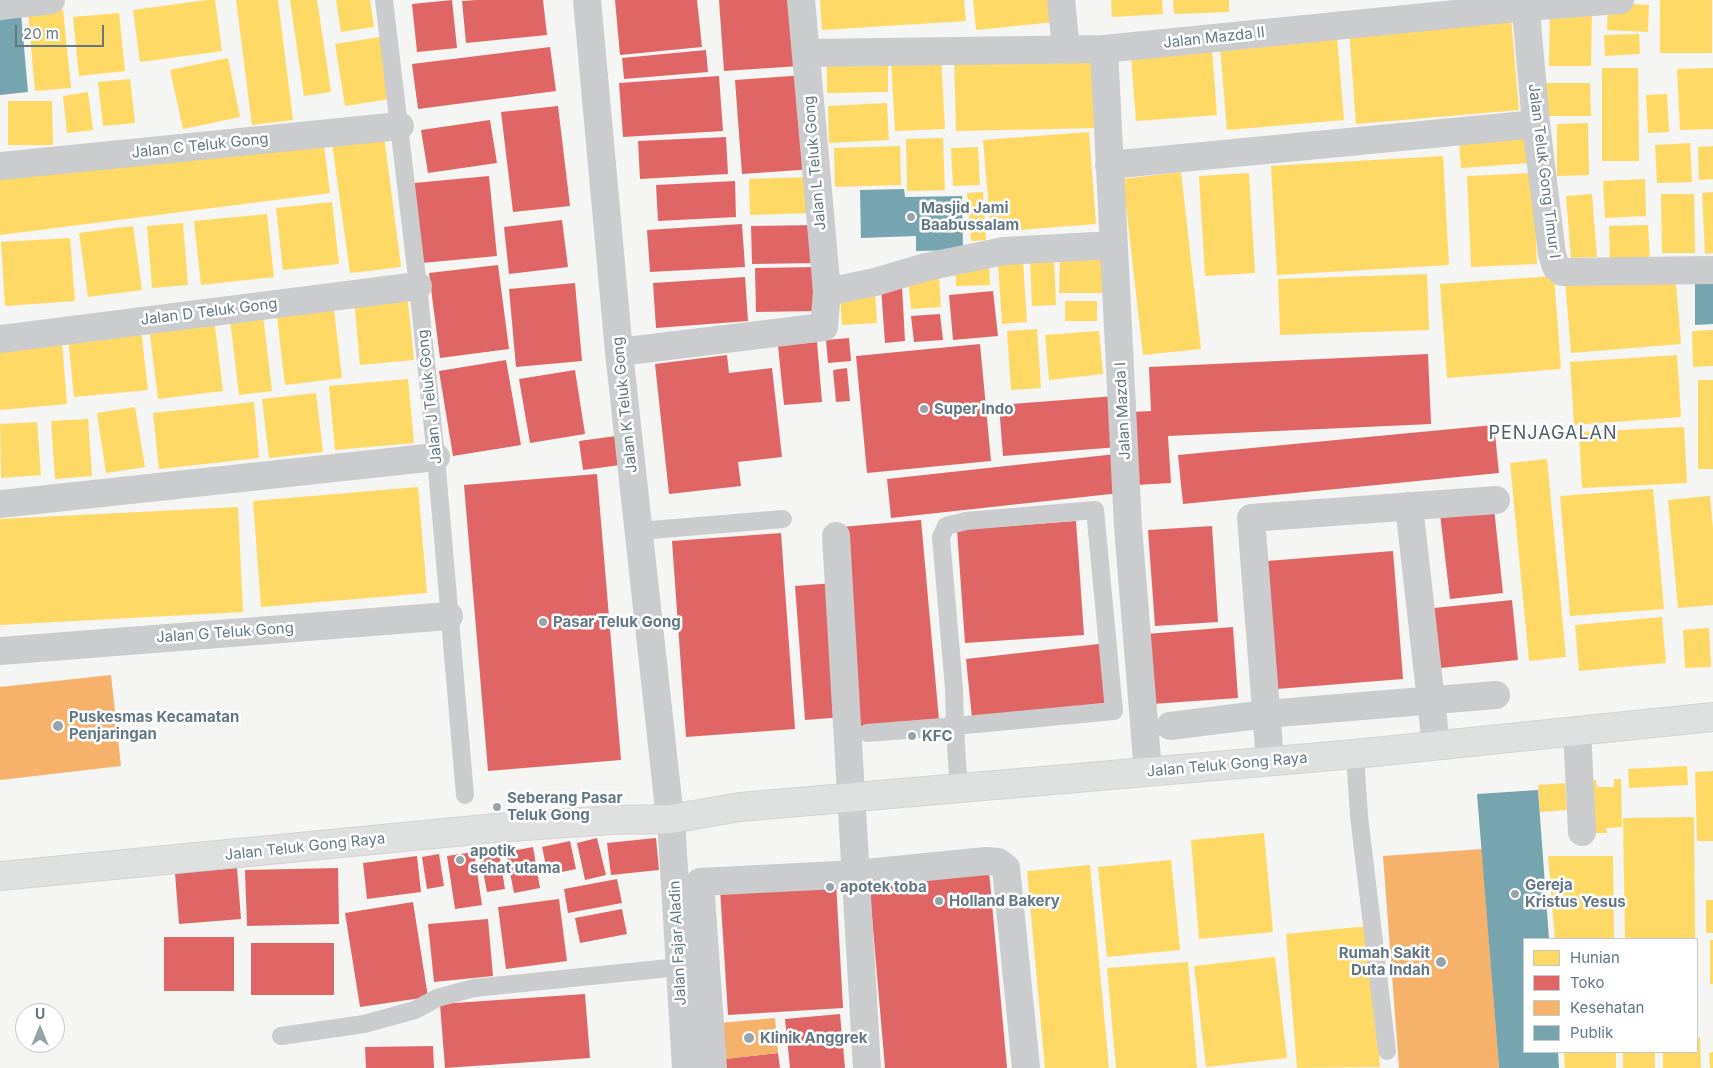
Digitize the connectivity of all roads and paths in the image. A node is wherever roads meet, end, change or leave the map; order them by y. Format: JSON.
{"nodes":[{"id":1,"x":51,"y":0,"type":"edge"},
{"id":2,"x":384,"y":0,"type":"edge"},
{"id":3,"x":587,"y":0,"type":"edge"},
{"id":4,"x":801,"y":0,"type":"edge"},
{"id":5,"x":1061,"y":0,"type":"edge"},
{"id":6,"x":1620,"y":0,"type":"edge"},
{"id":7,"x":1525,"y":3,"type":"edge"},
{"id":8,"x":0,"y":6,"type":"edge"},
{"id":9,"x":1066,"y":49,"type":"junction"},
{"id":10,"x":1104,"y":49,"type":"junction"},
{"id":11,"x":806,"y":53,"type":"junction"},
{"id":12,"x":1536,"y":124,"type":"junction"},
{"id":13,"x":400,"y":126,"type":"junction"},
{"id":14,"x":1109,"y":165,"type":"junction"},
{"id":15,"x":0,"y":166,"type":"edge"},
{"id":16,"x":1114,"y":246,"type":"junction"},
{"id":17,"x":1713,"y":270,"type":"edge"},
{"id":18,"x":418,"y":286,"type":"junction"},
{"id":19,"x":827,"y":292,"type":"junction"},
{"id":20,"x":0,"y":339,"type":"edge"},
{"id":21,"x":619,"y":352,"type":"junction"},
{"id":22,"x":436,"y":457,"type":"junction"},
{"id":23,"x":1496,"y":500,"type":"dead end"},
{"id":24,"x":0,"y":504,"type":"edge"},
{"id":25,"x":1409,"y":506,"type":"junction"},
{"id":26,"x":783,"y":519,"type":"dead end"},
{"id":27,"x":639,"y":531,"type":"junction"},
{"id":28,"x":836,"y":536,"type":"dead end"},
{"id":29,"x":449,"y":616,"type":"junction"},
{"id":30,"x":0,"y":651,"type":"edge"},
{"id":31,"x":1496,"y":695,"type":"dead end"},
{"id":32,"x":1430,"y":700,"type":"junction"},
{"id":33,"x":1266,"y":714,"type":"junction"},
{"id":34,"x":1713,"y":717,"type":"edge"},
{"id":35,"x":955,"y":726,"type":"junction"},
{"id":36,"x":1170,"y":726,"type":"dead end"},
{"id":37,"x":1576,"y":730,"type":"junction"},
{"id":38,"x":867,"y":734,"type":"dead end"},
{"id":39,"x":1436,"y":745,"type":"junction"},
{"id":40,"x":1355,"y":754,"type":"junction"},
{"id":41,"x":1270,"y":761,"type":"junction"},
{"id":42,"x":1148,"y":772,"type":"junction"},
{"id":43,"x":959,"y":788,"type":"junction"},
{"id":44,"x":465,"y":795,"type":"dead end"},
{"id":45,"x":851,"y":797,"type":"junction"},
{"id":46,"x":670,"y":814,"type":"junction"},
{"id":47,"x":1582,"y":832,"type":"dead end"},
{"id":48,"x":856,"y":874,"type":"junction"},
{"id":49,"x":0,"y":876,"type":"edge"},
{"id":50,"x":680,"y":967,"type":"junction"},
{"id":51,"x":281,"y":1036,"type":"dead end"},
{"id":52,"x":1386,"y":1051,"type":"dead end"},
{"id":53,"x":686,"y":1068,"type":"edge"},
{"id":54,"x":713,"y":1068,"type":"edge"},
{"id":55,"x":867,"y":1068,"type":"edge"},
{"id":56,"x":1026,"y":1068,"type":"edge"}],
"edges":[{"from":1,"to":8,"type":"street"},
{"from":2,"to":13,"type":"lane","name":"Jalan J Teluk Gong"},
{"from":3,"to":21,"type":"street","name":"Jalan K Teluk Gong"},
{"from":4,"to":11,"type":"street","name":"Jalan L Teluk Gong"},
{"from":5,"to":9,"type":"street"},
{"from":6,"to":7,"type":"street","name":"Jalan Mazda II"},
{"from":7,"to":10,"type":"street","name":"Jalan Mazda II"},
{"from":7,"to":12,"type":"street","name":"Jalan Teluk Gong Timur I"},
{"from":9,"to":10,"type":"street","name":"Jalan Mazda II"},
{"from":9,"to":11,"type":"street","name":"Jalan Mazda II"},
{"from":10,"to":14,"type":"street","name":"Jalan Mazda I"},
{"from":11,"to":19,"type":"street","name":"Jalan L Teluk Gong"},
{"from":12,"to":14,"type":"street"},
{"from":12,"to":17,"type":"street","name":"Jalan Teluk Gong Timur I"},
{"from":13,"to":15,"type":"street","name":"Jalan C Teluk Gong"},
{"from":13,"to":18,"type":"lane","name":"Jalan J Teluk Gong"},
{"from":14,"to":16,"type":"street","name":"Jalan Mazda I"},
{"from":16,"to":19,"type":"street"},
{"from":16,"to":42,"type":"street","name":"Jalan Mazda I"},
{"from":18,"to":20,"type":"street","name":"Jalan D Teluk Gong"},
{"from":18,"to":22,"type":"lane","name":"Jalan J Teluk Gong"},
{"from":19,"to":21,"type":"street","name":"Jalan L Teluk Gong"},
{"from":21,"to":27,"type":"street","name":"Jalan K Teluk Gong"},
{"from":22,"to":24,"type":"street"},
{"from":22,"to":29,"type":"lane","name":"Jalan J Teluk Gong"},
{"from":23,"to":25,"type":"street"},
{"from":25,"to":32,"type":"street"},
{"from":25,"to":33,"type":"street"},
{"from":26,"to":27,"type":"lane"},
{"from":27,"to":46,"type":"street","name":"Jalan K Teluk Gong"},
{"from":28,"to":45,"type":"street"},
{"from":29,"to":30,"type":"street","name":"Jalan G Teluk Gong"},
{"from":29,"to":44,"type":"lane","name":"Jalan J Teluk Gong"},
{"from":31,"to":32,"type":"street"},
{"from":32,"to":33,"type":"street"},
{"from":32,"to":39,"type":"street"},
{"from":33,"to":36,"type":"street"},
{"from":33,"to":41,"type":"street"},
{"from":34,"to":37,"type":"main road","name":"Jalan Teluk Gong Raya"},
{"from":35,"to":35,"type":"lane"},
{"from":35,"to":38,"type":"lane"},
{"from":35,"to":43,"type":"lane"},
{"from":37,"to":39,"type":"main road","name":"Jalan Teluk Gong Raya"},
{"from":37,"to":47,"type":"street"},
{"from":39,"to":40,"type":"main road","name":"Jalan Teluk Gong Raya"},
{"from":40,"to":41,"type":"main road","name":"Jalan Teluk Gong Raya"},
{"from":40,"to":52,"type":"lane"},
{"from":41,"to":42,"type":"main road","name":"Jalan Teluk Gong Raya"},
{"from":42,"to":43,"type":"main road","name":"Jalan Teluk Gong Raya"},
{"from":43,"to":45,"type":"main road","name":"Jalan Teluk Gong Raya"},
{"from":45,"to":46,"type":"main road","name":"Jalan Teluk Gong Raya"},
{"from":45,"to":48,"type":"street"},
{"from":46,"to":49,"type":"main road","name":"Jalan Teluk Gong Raya"},
{"from":46,"to":50,"type":"street","name":"Jalan Fajar Aladin"},
{"from":48,"to":54,"type":"street"},
{"from":48,"to":55,"type":"street"},
{"from":48,"to":56,"type":"street"},
{"from":50,"to":51,"type":"lane"},
{"from":50,"to":53,"type":"street","name":"Jalan Fajar Aladin"}]}
